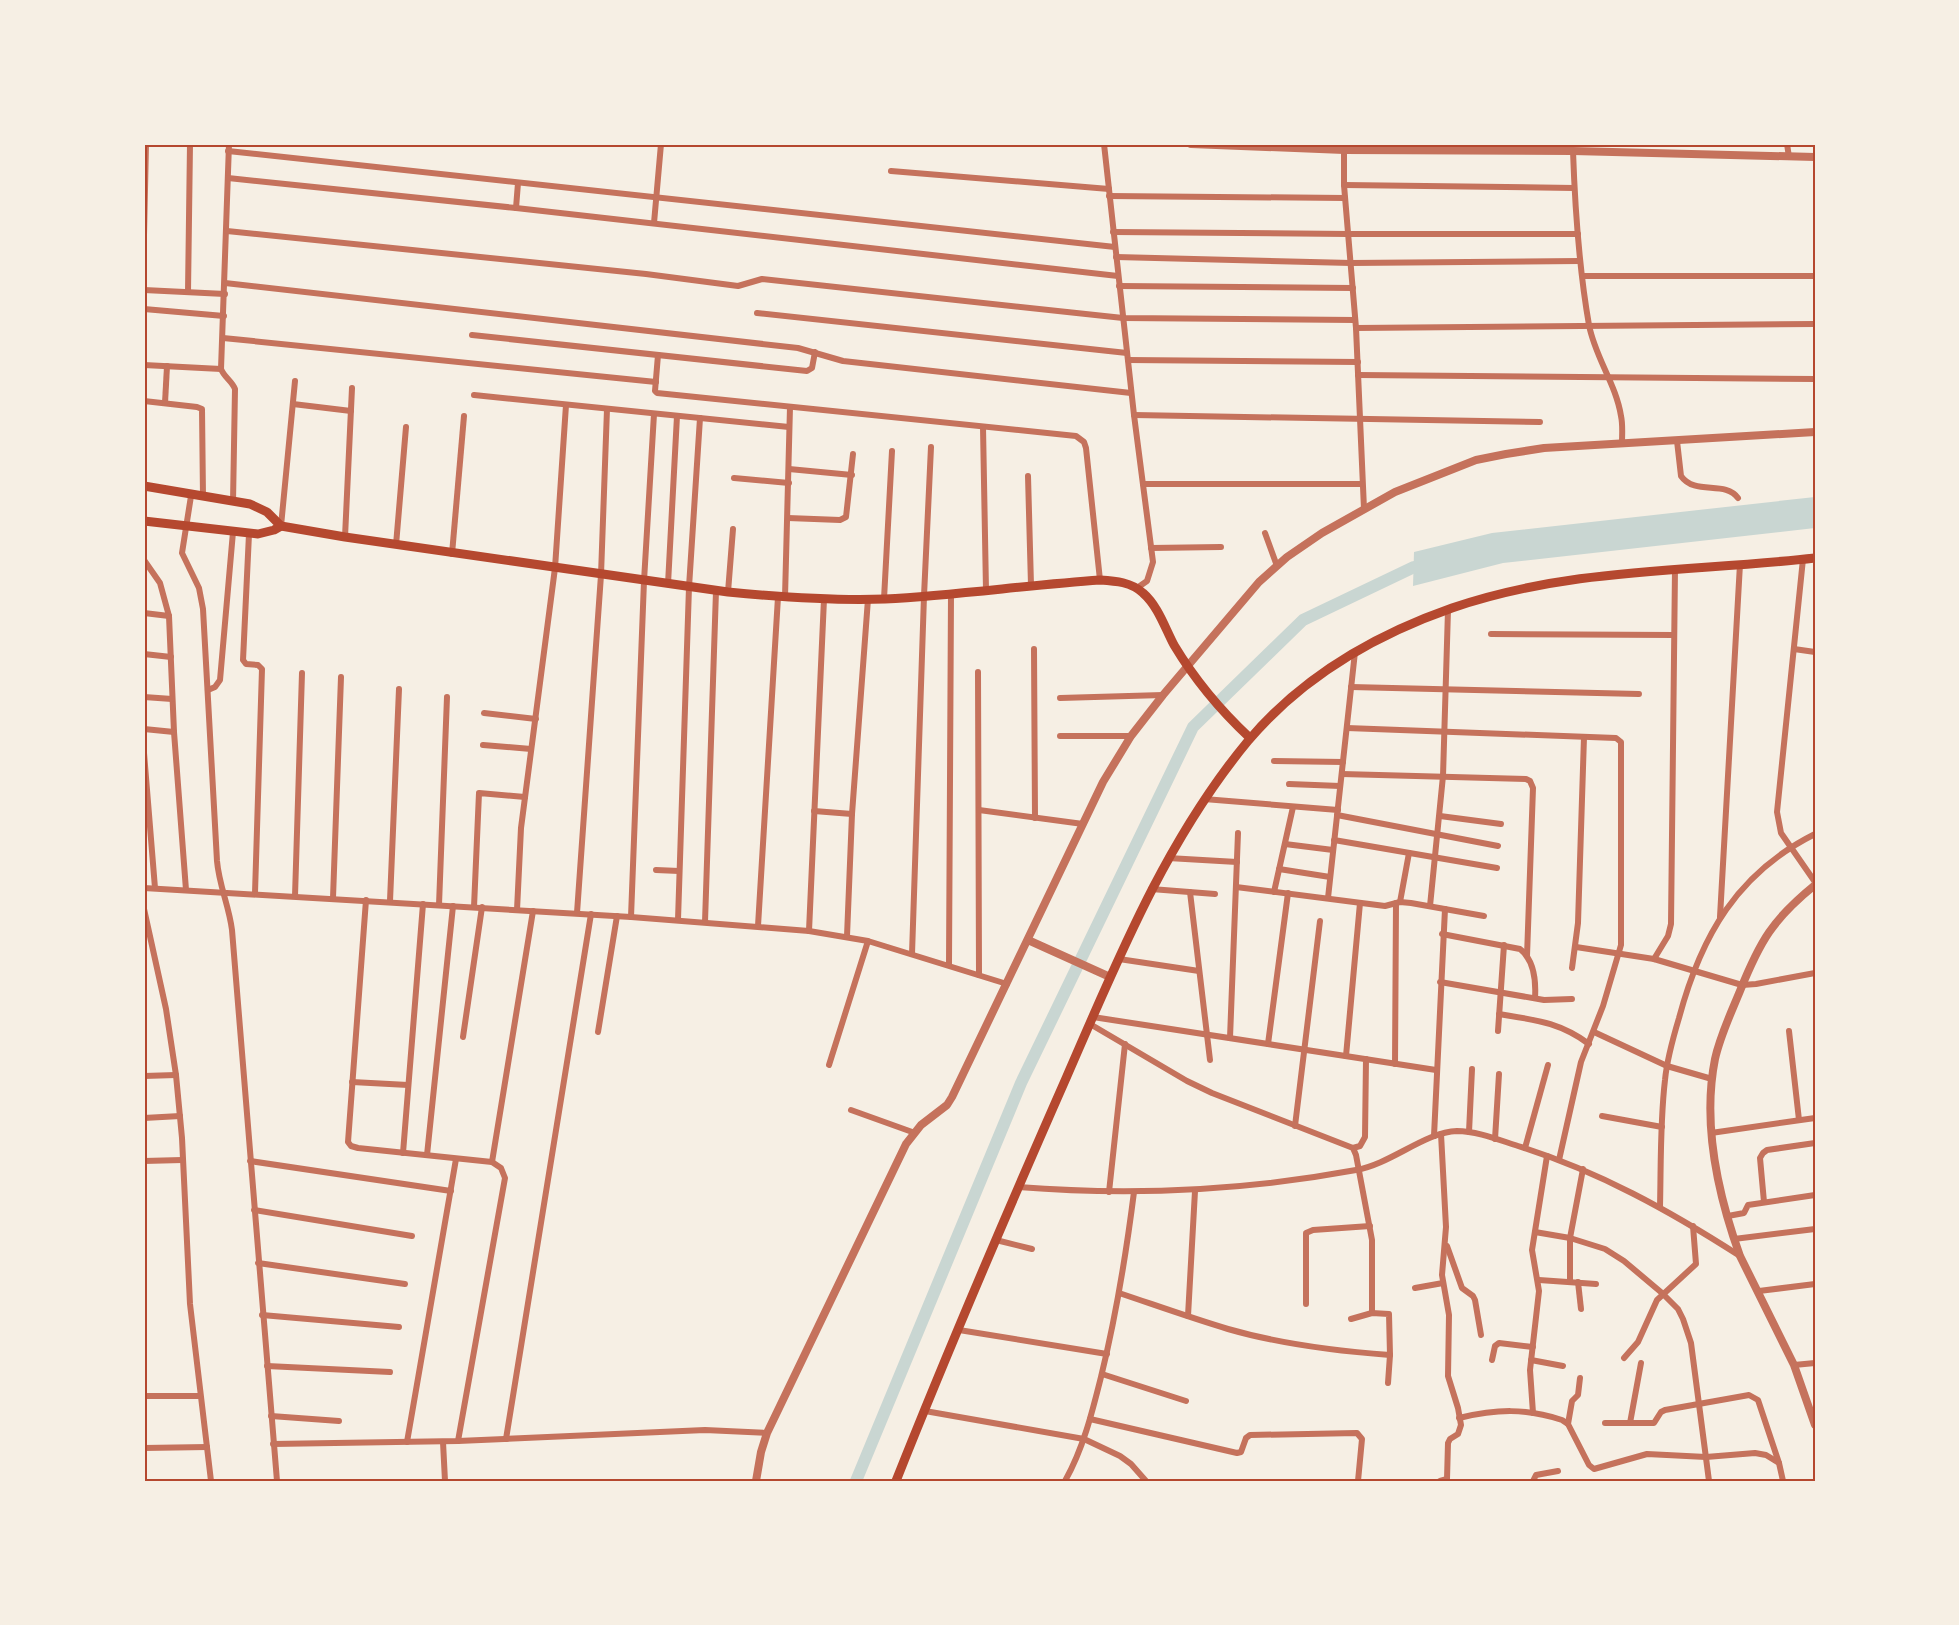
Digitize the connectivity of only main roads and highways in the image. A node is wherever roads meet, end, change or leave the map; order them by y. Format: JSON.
{"nodes":[{"id":1,"x":144,"y":486,"type":"edge"},
{"id":2,"x":144,"y":521,"type":"edge"},
{"id":3,"x":281,"y":526,"type":"junction"},
{"id":4,"x":1815,"y":558,"type":"edge"},
{"id":5,"x":1250,"y":738,"type":"junction"},
{"id":6,"x":896,"y":1481,"type":"edge"}],
"edges":[{"from":1,"to":3,"type":"main road"},
{"from":2,"to":3,"type":"main road"},
{"from":3,"to":5,"type":"main road"},
{"from":4,"to":5,"type":"main road"},
{"from":5,"to":6,"type":"main road"}]}
